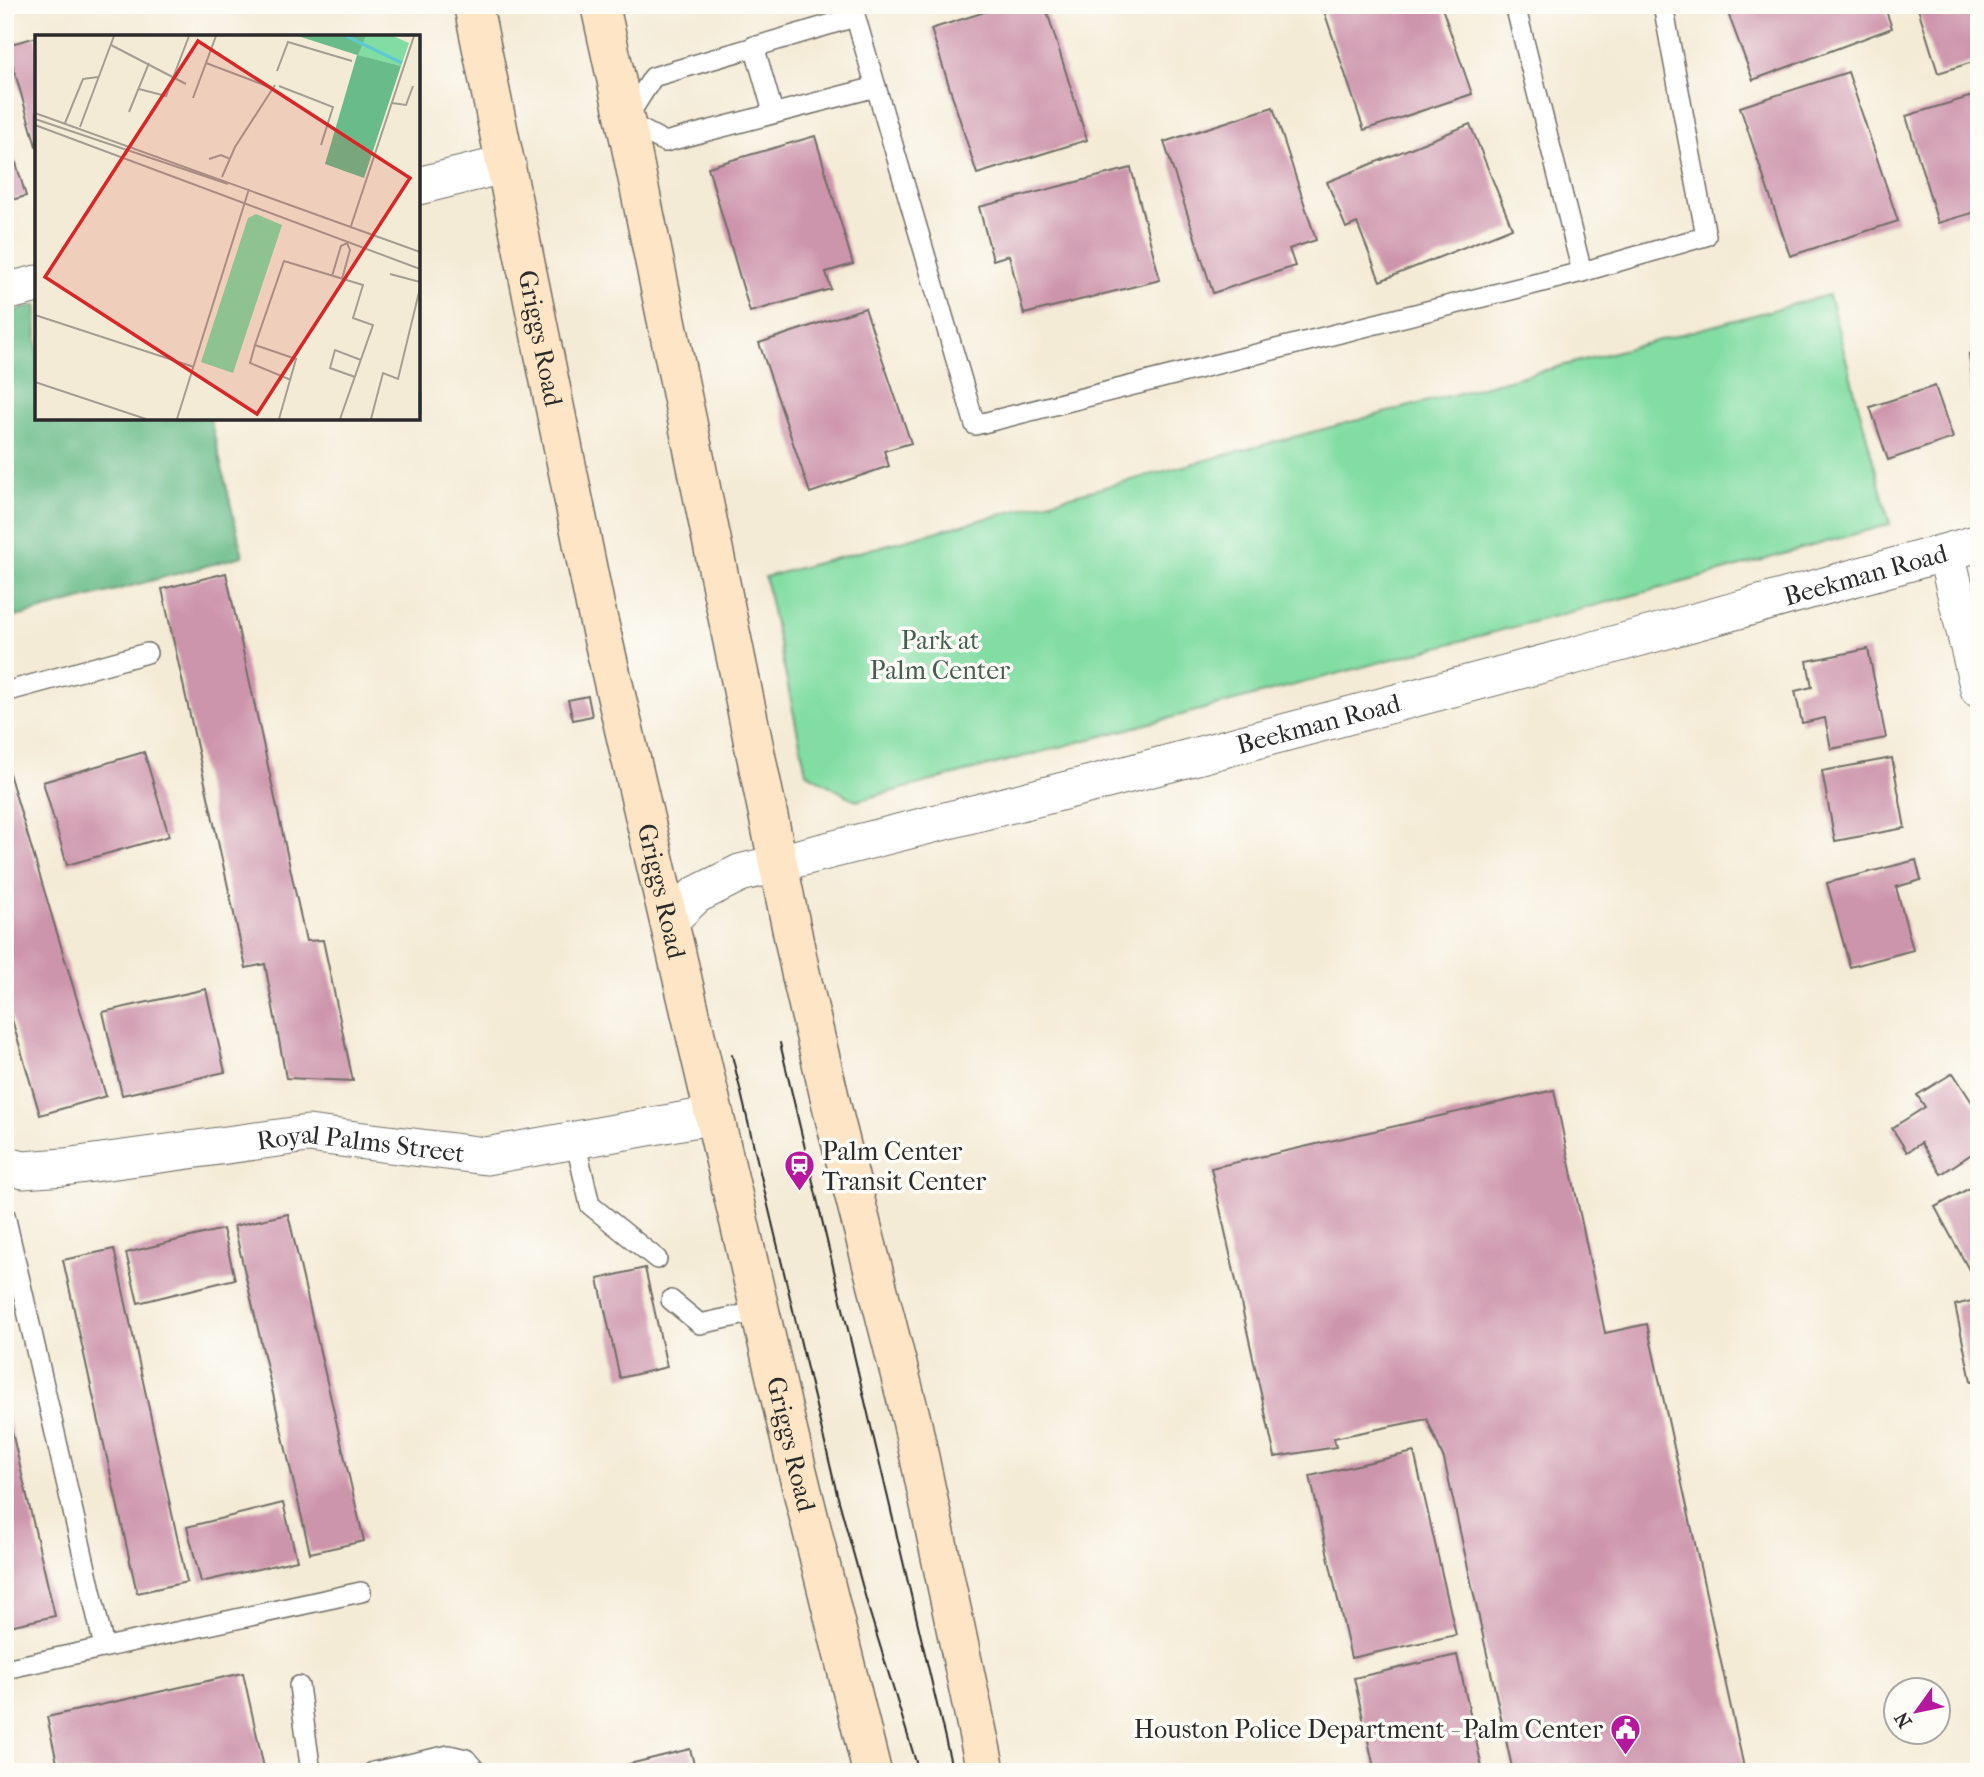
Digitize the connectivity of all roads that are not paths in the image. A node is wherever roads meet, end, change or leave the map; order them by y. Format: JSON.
{"nodes":[{"id":1,"x":473,"y":5,"type":"edge"},
{"id":2,"x":600,"y":5,"type":"edge"},
{"id":3,"x":1515,"y":5,"type":"edge"},
{"id":4,"x":1663,"y":5,"type":"edge"},
{"id":5,"x":854,"y":11,"type":"edge"},
{"id":6,"x":754,"y":46,"type":"junction"},
{"id":7,"x":876,"y":87,"type":"junction"},
{"id":8,"x":773,"y":112,"type":"junction"},
{"id":9,"x":625,"y":121,"type":"junction"},
{"id":10,"x":507,"y":164,"type":"junction"},
{"id":11,"x":420,"y":186,"type":"edge"},
{"id":12,"x":1582,"y":272,"type":"junction"},
{"id":13,"x":35,"y":284,"type":"edge"},
{"id":14,"x":5,"y":292,"type":"edge"},
{"id":15,"x":1962,"y":548,"type":"edge"},
{"id":16,"x":147,"y":653,"type":"dead end"},
{"id":17,"x":1979,"y":689,"type":"edge"},
{"id":18,"x":5,"y":692,"type":"edge"},
{"id":19,"x":777,"y":863,"type":"junction"},
{"id":20,"x":669,"y":921,"type":"junction"},
{"id":21,"x":715,"y":1115,"type":"junction"},
{"id":22,"x":575,"y":1140,"type":"junction"},
{"id":23,"x":5,"y":1165,"type":"edge"},
{"id":24,"x":5,"y":1215,"type":"edge"},
{"id":25,"x":657,"y":1259,"type":"dead end"},
{"id":26,"x":671,"y":1300,"type":"dead end"},
{"id":27,"x":760,"y":1311,"type":"junction"},
{"id":28,"x":361,"y":1592,"type":"dead end"},
{"id":29,"x":104,"y":1647,"type":"junction"},
{"id":30,"x":5,"y":1669,"type":"edge"},
{"id":31,"x":299,"y":1686,"type":"dead end"},
{"id":32,"x":311,"y":1772,"type":"edge"},
{"id":33,"x":373,"y":1772,"type":"edge"},
{"id":34,"x":477,"y":1772,"type":"edge"},
{"id":35,"x":872,"y":1772,"type":"edge"},
{"id":36,"x":986,"y":1772,"type":"edge"}],
"edges":[{"from":1,"to":10,"type":"main road","name":"Griggs Road"},
{"from":2,"to":9,"type":"main road"},
{"from":3,"to":12,"type":"lane"},
{"from":4,"to":12,"type":"lane"},
{"from":5,"to":6,"type":"lane"},
{"from":5,"to":7,"type":"lane"},
{"from":6,"to":8,"type":"lane"},
{"from":6,"to":9,"type":"lane"},
{"from":7,"to":8,"type":"lane"},
{"from":7,"to":12,"type":"lane"},
{"from":8,"to":9,"type":"lane"},
{"from":9,"to":19,"type":"main road"},
{"from":10,"to":11,"type":"street"},
{"from":10,"to":20,"type":"main road","name":"Griggs Road"},
{"from":13,"to":14,"type":"street"},
{"from":15,"to":17,"type":"street"},
{"from":15,"to":19,"type":"street","name":"Beekman Road"},
{"from":16,"to":18,"type":"lane"},
{"from":19,"to":20,"type":"street","name":"Beekman Road"},
{"from":19,"to":36,"type":"main road"},
{"from":20,"to":21,"type":"main road","name":"Griggs Road"},
{"from":21,"to":22,"type":"street","name":"Royal Palms Street"},
{"from":21,"to":27,"type":"main road","name":"Griggs Road"},
{"from":22,"to":23,"type":"street","name":"Royal Palms Street"},
{"from":22,"to":25,"type":"lane"},
{"from":24,"to":29,"type":"lane"},
{"from":26,"to":27,"type":"lane"},
{"from":27,"to":35,"type":"main road","name":"Griggs Road"},
{"from":28,"to":29,"type":"lane"},
{"from":29,"to":30,"type":"lane"},
{"from":31,"to":32,"type":"lane"},
{"from":33,"to":34,"type":"lane"}]}
